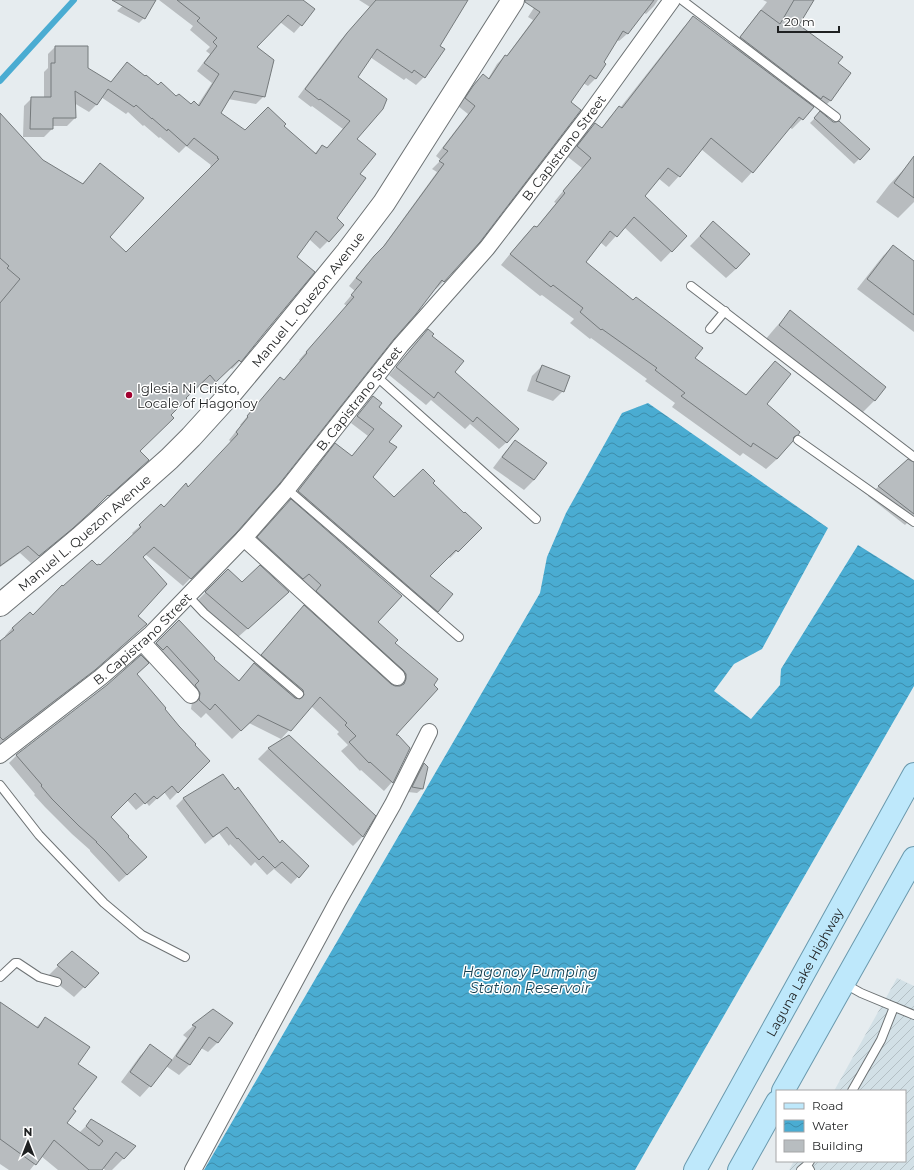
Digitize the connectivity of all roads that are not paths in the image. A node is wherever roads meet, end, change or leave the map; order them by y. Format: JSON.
{"nodes":[{"id":1,"x":513,"y":0,"type":"edge"},
{"id":2,"x":672,"y":0,"type":"edge"},
{"id":3,"x":682,"y":0,"type":"edge"},
{"id":4,"x":836,"y":117,"type":"dead end"},
{"id":5,"x":691,"y":286,"type":"dead end"},
{"id":6,"x":725,"y":311,"type":"junction"},
{"id":7,"x":710,"y":329,"type":"dead end"},
{"id":8,"x":376,"y":376,"type":"junction"},
{"id":9,"x":798,"y":440,"type":"dead end"},
{"id":10,"x":914,"y":457,"type":"edge"},
{"id":11,"x":287,"y":489,"type":"junction"},
{"id":12,"x":536,"y":519,"type":"dead end"},
{"id":13,"x":914,"y":522,"type":"edge"},
{"id":14,"x":244,"y":538,"type":"junction"},
{"id":15,"x":188,"y":596,"type":"junction"},
{"id":16,"x":0,"y":605,"type":"edge"},
{"id":17,"x":459,"y":637,"type":"dead end"},
{"id":18,"x":142,"y":642,"type":"junction"},
{"id":19,"x":396,"y":677,"type":"dead end"},
{"id":20,"x":299,"y":694,"type":"dead end"},
{"id":21,"x":191,"y":695,"type":"dead end"},
{"id":22,"x":429,"y":732,"type":"dead end"},
{"id":23,"x":0,"y":755,"type":"edge"},
{"id":24,"x":914,"y":774,"type":"edge"},
{"id":25,"x":0,"y":785,"type":"edge"},
{"id":26,"x":914,"y":858,"type":"edge"},
{"id":27,"x":185,"y":957,"type":"dead end"},
{"id":28,"x":0,"y":977,"type":"edge"},
{"id":29,"x":57,"y":982,"type":"dead end"},
{"id":30,"x":844,"y":984,"type":"junction"},
{"id":31,"x":894,"y":1007,"type":"junction"},
{"id":32,"x":914,"y":1015,"type":"edge"},
{"id":33,"x":784,"y":1090,"type":"edge"},
{"id":34,"x":853,"y":1090,"type":"edge"},
{"id":35,"x":776,"y":1104,"type":"edge"},
{"id":36,"x":193,"y":1170,"type":"edge"},
{"id":37,"x":695,"y":1170,"type":"edge"},
{"id":38,"x":739,"y":1170,"type":"edge"}],
"edges":[{"from":1,"to":16,"type":"main road","name":"Manuel L. Quezon Avenue"},
{"from":2,"to":8,"type":"street","name":"B. Capistrano Street"},
{"from":3,"to":4,"type":"lane"},
{"from":5,"to":6,"type":"lane"},
{"from":6,"to":7,"type":"lane"},
{"from":6,"to":10,"type":"lane"},
{"from":8,"to":11,"type":"street","name":"B. Capistrano Street"},
{"from":8,"to":12,"type":"lane"},
{"from":9,"to":13,"type":"lane"},
{"from":11,"to":14,"type":"street","name":"B. Capistrano Street"},
{"from":11,"to":17,"type":"lane"},
{"from":14,"to":15,"type":"street","name":"B. Capistrano Street"},
{"from":14,"to":19,"type":"street"},
{"from":15,"to":18,"type":"street","name":"B. Capistrano Street"},
{"from":15,"to":20,"type":"lane"},
{"from":18,"to":21,"type":"street"},
{"from":18,"to":23,"type":"street","name":"B. Capistrano Street"},
{"from":22,"to":36,"type":"street"},
{"from":24,"to":37,"type":"main road","name":"Laguna Lake Highway"},
{"from":25,"to":27,"type":"lane"},
{"from":26,"to":30,"type":"main road"},
{"from":28,"to":29,"type":"lane"},
{"from":30,"to":31,"type":"lane"},
{"from":30,"to":33,"type":"main road"},
{"from":31,"to":32,"type":"lane"},
{"from":31,"to":34,"type":"lane"},
{"from":35,"to":38,"type":"main road"}]}
